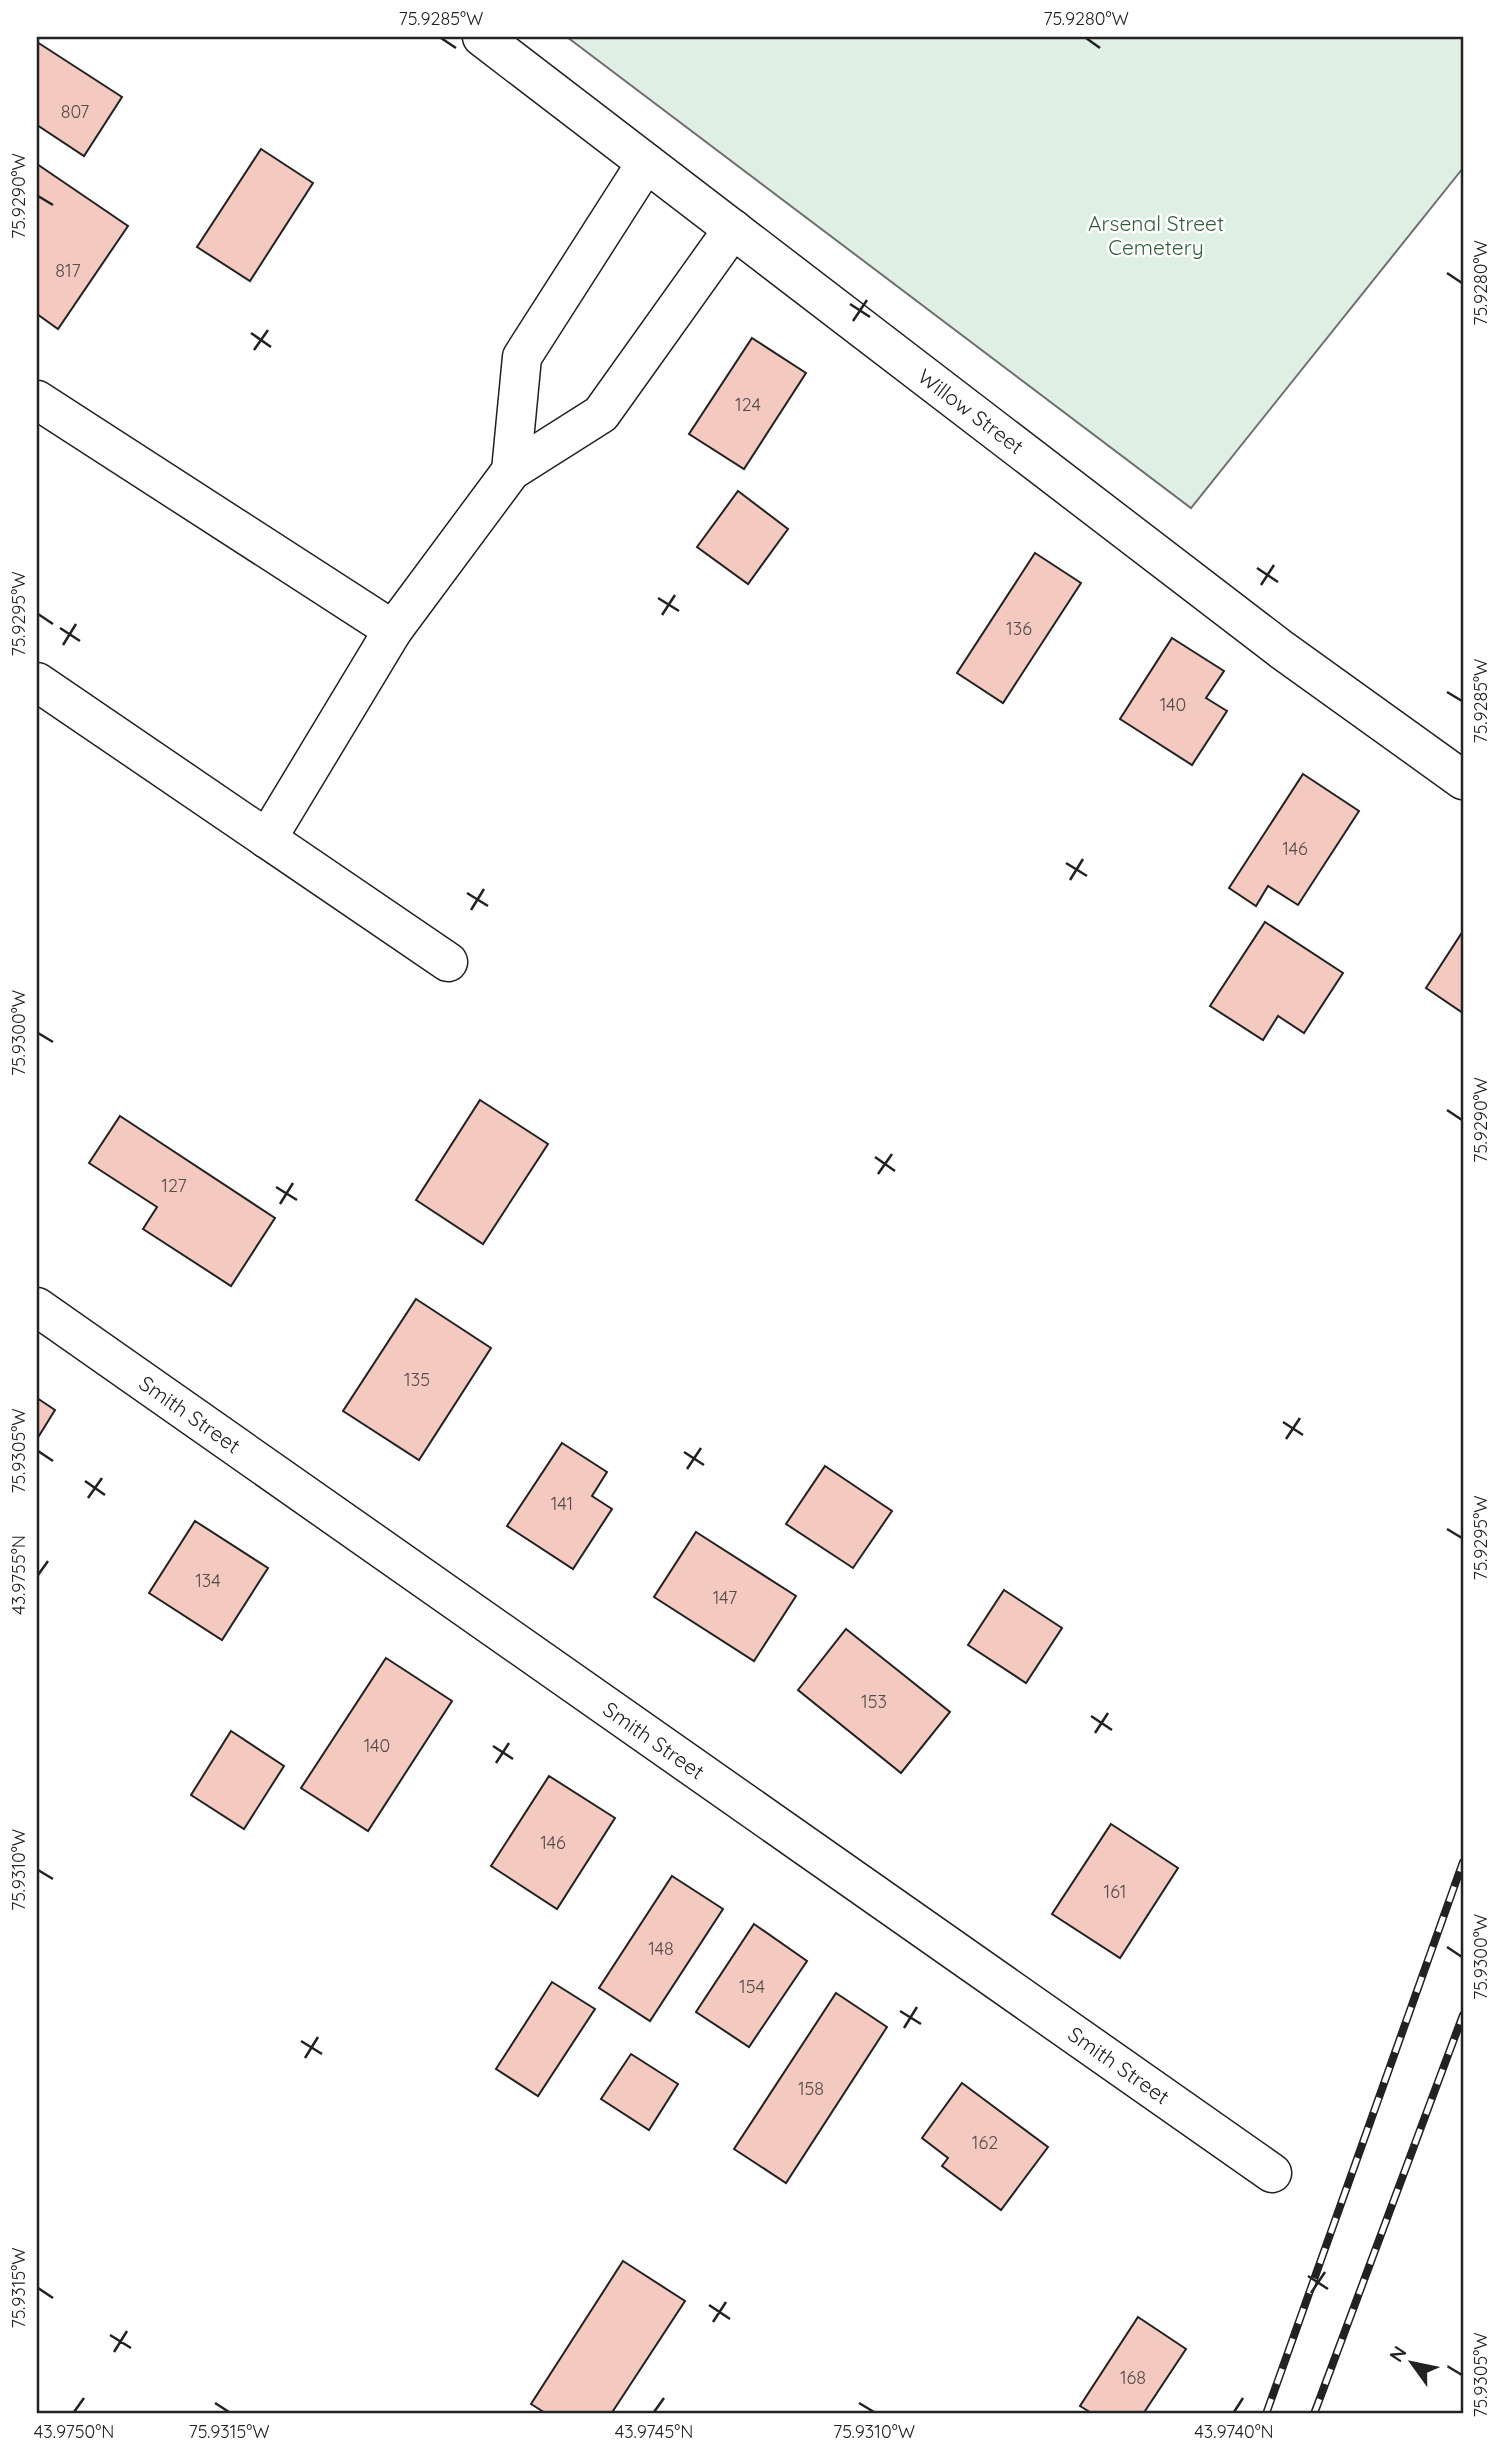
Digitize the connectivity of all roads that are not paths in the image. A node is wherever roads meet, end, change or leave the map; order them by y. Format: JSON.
{"nodes":[{"id":1,"x":482,"y":37,"type":"edge"},
{"id":2,"x":646,"y":163,"type":"junction"},
{"id":3,"x":733,"y":229,"type":"junction"},
{"id":4,"x":37,"y":400,"type":"edge"},
{"id":5,"x":511,"y":471,"type":"junction"},
{"id":6,"x":393,"y":630,"type":"junction"},
{"id":7,"x":37,"y":682,"type":"edge"},
{"id":8,"x":1463,"y":780,"type":"edge"},
{"id":9,"x":267,"y":839,"type":"junction"},
{"id":10,"x":448,"y":962,"type":"dead end"},
{"id":11,"x":37,"y":1307,"type":"edge"},
{"id":12,"x":1272,"y":2173,"type":"dead end"}],
"edges":[{"from":1,"to":2,"type":"street","name":"Willow Street"},
{"from":2,"to":3,"type":"street","name":"Willow Street"},
{"from":2,"to":5,"type":"street"},
{"from":3,"to":5,"type":"street"},
{"from":3,"to":8,"type":"street","name":"Willow Street"},
{"from":4,"to":6,"type":"street"},
{"from":5,"to":6,"type":"street"},
{"from":6,"to":9,"type":"street"},
{"from":7,"to":9,"type":"street"},
{"from":9,"to":10,"type":"street"},
{"from":11,"to":12,"type":"street","name":"Smith Street"}]}
